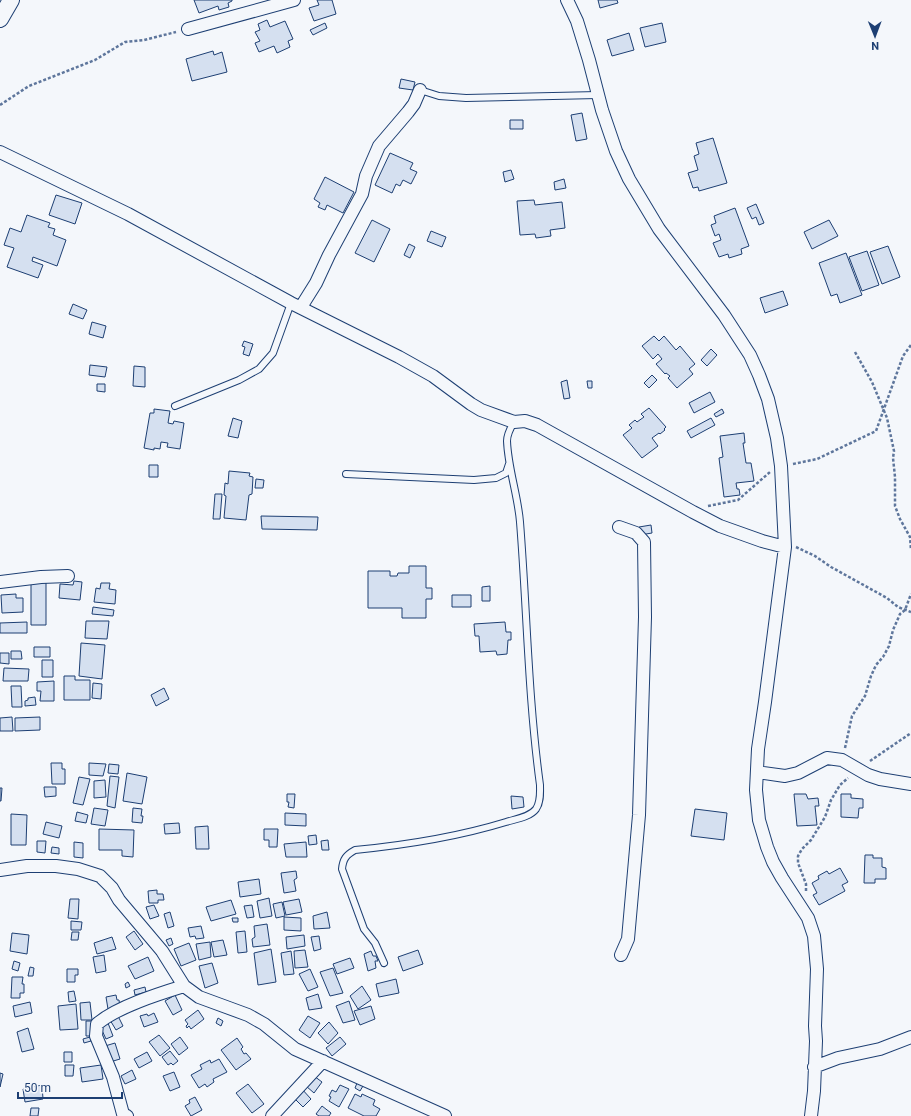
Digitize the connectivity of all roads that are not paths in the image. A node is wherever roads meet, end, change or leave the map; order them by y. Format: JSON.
{"nodes":[{"id":1,"x":11,"y":0,"type":"edge"},
{"id":2,"x":294,"y":0,"type":"edge"},
{"id":3,"x":567,"y":0,"type":"edge"},
{"id":4,"x":0,"y":19,"type":"edge"},
{"id":5,"x":188,"y":28,"type":"road end"},
{"id":6,"x":420,"y":90,"type":"joint"},
{"id":7,"x":598,"y":95,"type":"junction"},
{"id":8,"x":0,"y":152,"type":"edge"},
{"id":9,"x":296,"y":305,"type":"junction"},
{"id":10,"x":175,"y":406,"type":"dead end"},
{"id":11,"x":514,"y":422,"type":"junction"},
{"id":12,"x":510,"y":463,"type":"junction"},
{"id":13,"x":346,"y":474,"type":"dead end"},
{"id":14,"x":619,"y":527,"type":"dead end"},
{"id":15,"x":785,"y":541,"type":"junction"},
{"id":16,"x":68,"y":576,"type":"dead end"},
{"id":17,"x":0,"y":582,"type":"edge"},
{"id":18,"x":757,"y":772,"type":"junction"},
{"id":19,"x":911,"y":784,"type":"edge"},
{"id":20,"x":0,"y":870,"type":"edge"},
{"id":21,"x":621,"y":955,"type":"dead end"},
{"id":22,"x":384,"y":963,"type":"dead end"},
{"id":23,"x":184,"y":986,"type":"junction"},
{"id":24,"x":911,"y":1037,"type":"edge"},
{"id":25,"x":323,"y":1061,"type":"junction"},
{"id":26,"x":814,"y":1067,"type":"junction"},
{"id":27,"x":127,"y":1116,"type":"edge"},
{"id":28,"x":272,"y":1116,"type":"edge"},
{"id":29,"x":445,"y":1116,"type":"edge"},
{"id":30,"x":811,"y":1116,"type":"edge"}],
"edges":[{"from":1,"to":4,"type":"street"},
{"from":2,"to":5,"type":"street"},
{"from":3,"to":7,"type":"street"},
{"from":6,"to":7,"type":"lane"},
{"from":6,"to":9,"type":"street"},
{"from":7,"to":15,"type":"street"},
{"from":8,"to":9,"type":"street"},
{"from":9,"to":10,"type":"lane"},
{"from":9,"to":11,"type":"street"},
{"from":11,"to":12,"type":"lane"},
{"from":11,"to":15,"type":"street"},
{"from":12,"to":13,"type":"lane"},
{"from":12,"to":22,"type":"lane"},
{"from":14,"to":21,"type":"street"},
{"from":15,"to":18,"type":"street"},
{"from":16,"to":17,"type":"street"},
{"from":18,"to":19,"type":"street"},
{"from":18,"to":26,"type":"street"},
{"from":20,"to":23,"type":"street"},
{"from":23,"to":25,"type":"street"},
{"from":23,"to":27,"type":"street"},
{"from":24,"to":26,"type":"street"},
{"from":25,"to":28,"type":"street"},
{"from":25,"to":29,"type":"street"},
{"from":26,"to":30,"type":"street"}]}
